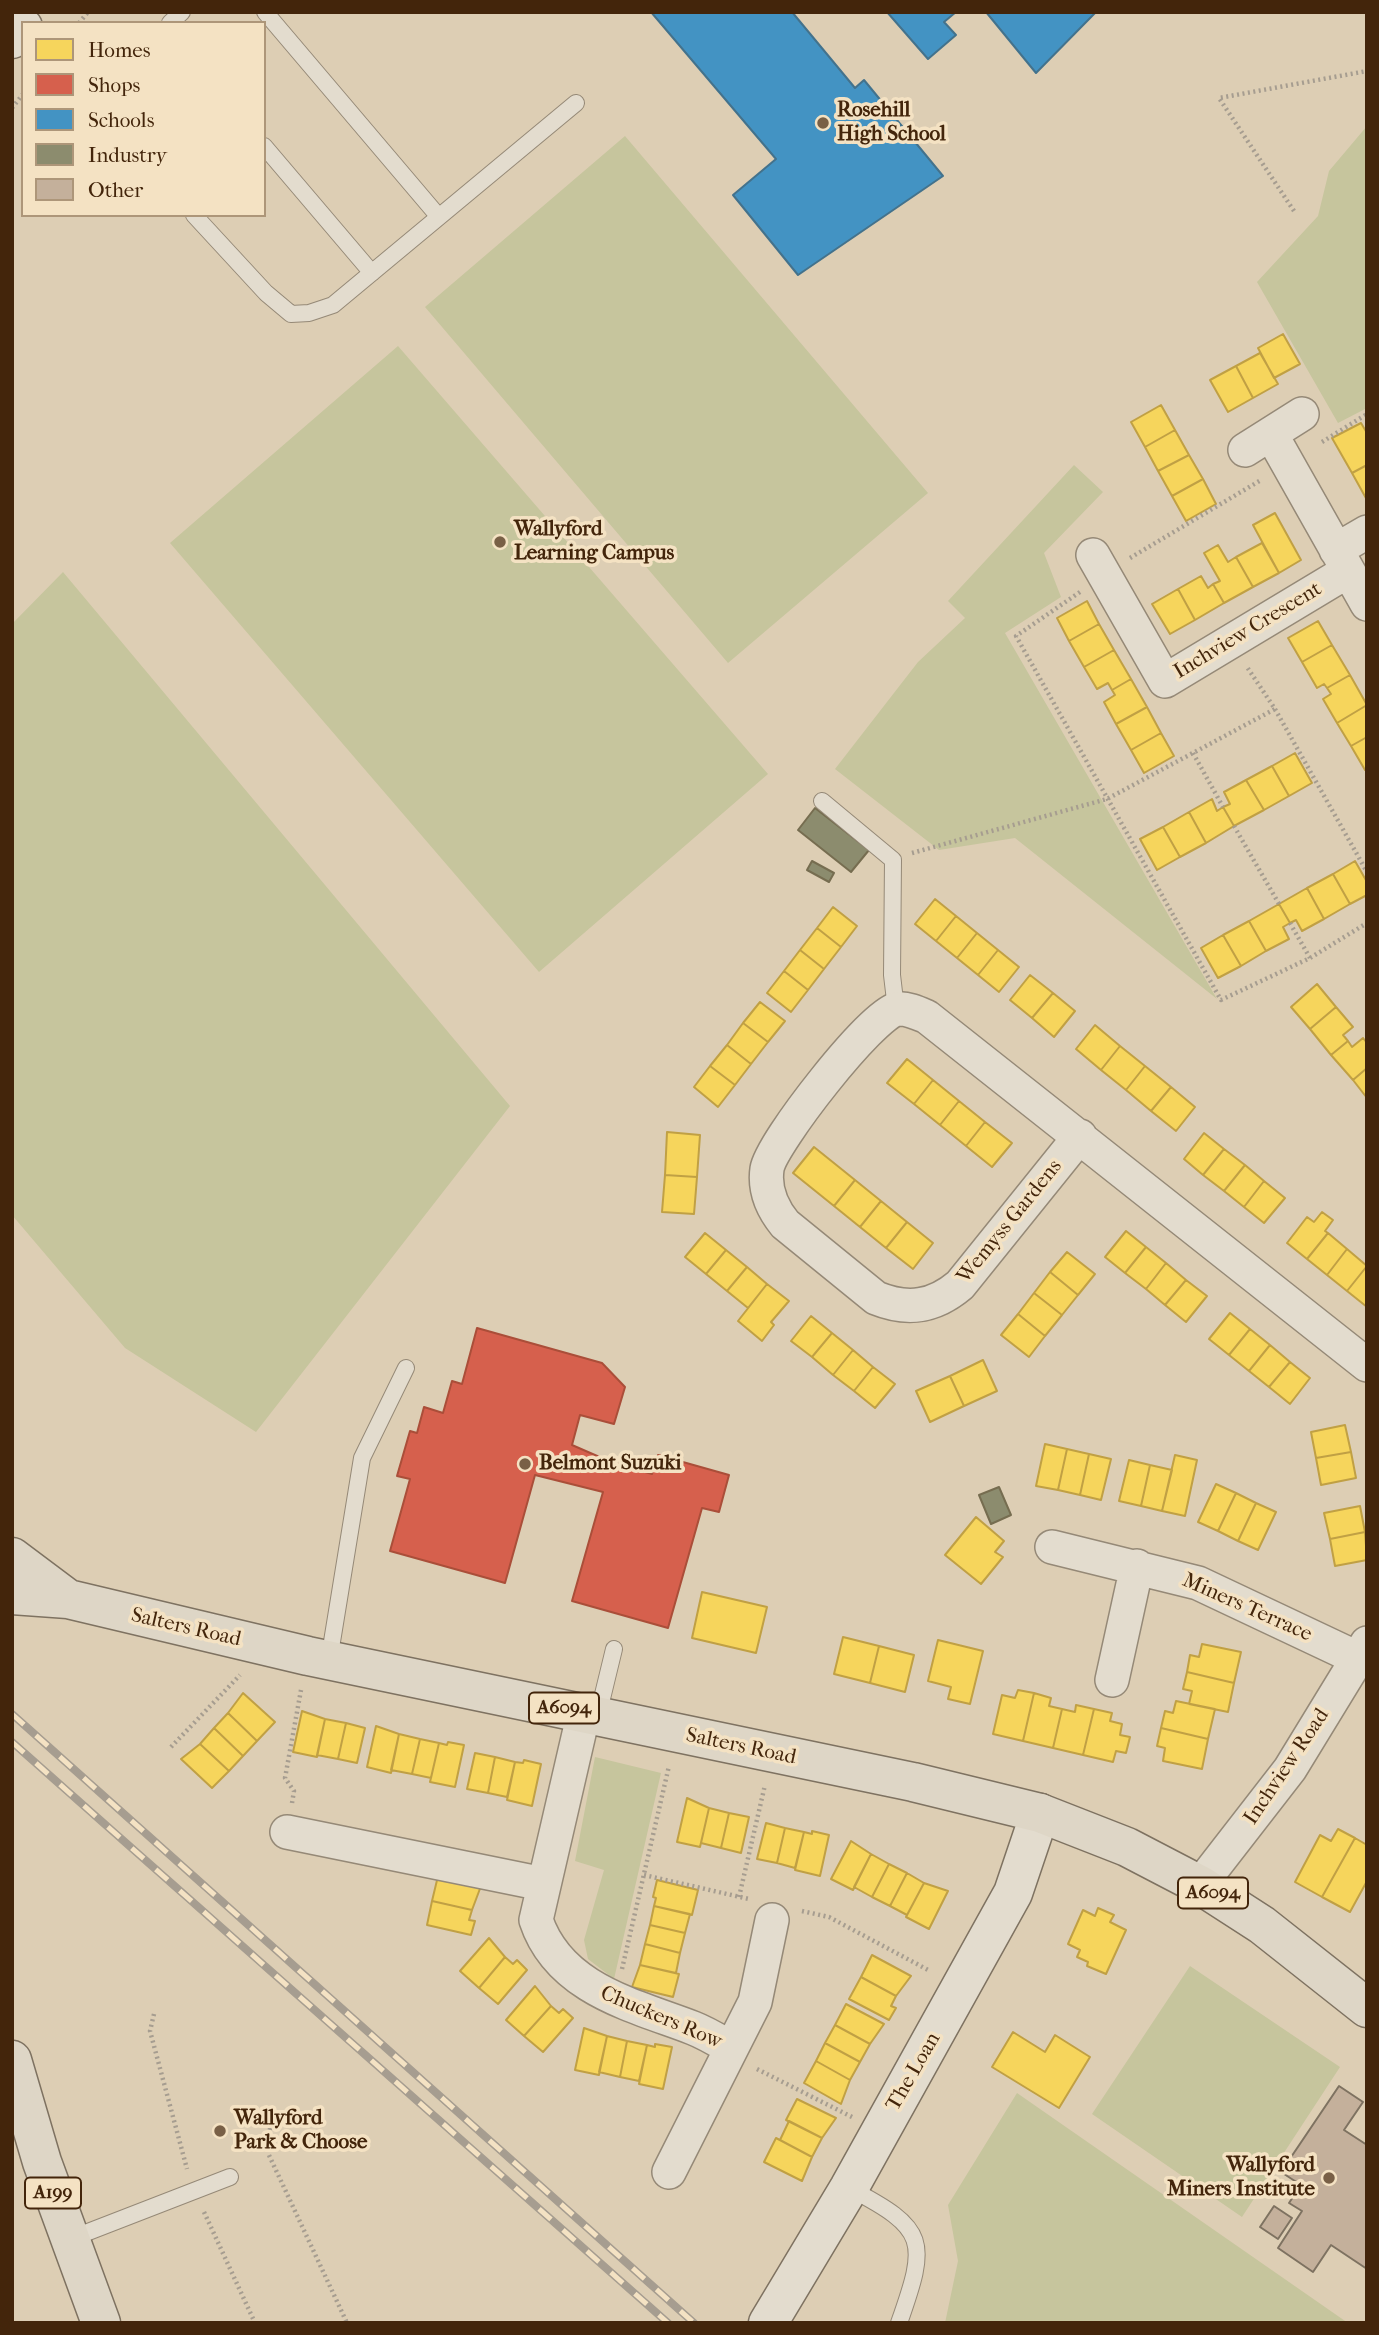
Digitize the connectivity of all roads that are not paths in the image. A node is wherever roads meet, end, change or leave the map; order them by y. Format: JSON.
{"nodes":[{"id":1,"x":265,"y":12,"type":"edge"},
{"id":2,"x":576,"y":103,"type":"dead end"},
{"id":3,"x":266,"y":148,"type":"edge"},
{"id":4,"x":196,"y":217,"type":"edge"},
{"id":5,"x":439,"y":217,"type":"junction"},
{"id":6,"x":372,"y":273,"type":"junction"},
{"id":7,"x":1302,"y":414,"type":"dead end"},
{"id":8,"x":1367,"y":532,"type":"edge"},
{"id":9,"x":1342,"y":560,"type":"junction"},
{"id":10,"x":1099,"y":565,"type":"road end"},
{"id":11,"x":1367,"y":604,"type":"edge"},
{"id":12,"x":822,"y":801,"type":"dead end"},
{"id":13,"x":896,"y":1009,"type":"junction"},
{"id":14,"x":1080,"y":1136,"type":"junction"},
{"id":15,"x":1367,"y":1365,"type":"edge"},
{"id":16,"x":406,"y":1368,"type":"dead end"},
{"id":17,"x":1052,"y":1547,"type":"dead end"},
{"id":18,"x":12,"y":1557,"type":"edge"},
{"id":19,"x":1137,"y":1566,"type":"junction"},
{"id":20,"x":12,"y":1595,"type":"edge"},
{"id":21,"x":68,"y":1599,"type":"junction"},
{"id":22,"x":614,"y":1648,"type":"dead end"},
{"id":23,"x":1362,"y":1651,"type":"edge"},
{"id":24,"x":329,"y":1660,"type":"junction"},
{"id":25,"x":1111,"y":1680,"type":"dead end"},
{"id":26,"x":591,"y":1714,"type":"junction"},
{"id":27,"x":1040,"y":1813,"type":"junction"},
{"id":28,"x":287,"y":1832,"type":"road end"},
{"id":29,"x":544,"y":1884,"type":"junction"},
{"id":30,"x":1200,"y":1885,"type":"junction"},
{"id":31,"x":771,"y":1909,"type":"road end"},
{"id":32,"x":1367,"y":2008,"type":"edge"},
{"id":33,"x":729,"y":2051,"type":"junction"},
{"id":34,"x":12,"y":2060,"type":"edge"},
{"id":35,"x":668,"y":2172,"type":"dead end"},
{"id":36,"x":230,"y":2177,"type":"dead end"},
{"id":37,"x":849,"y":2188,"type":"junction"},
{"id":38,"x":70,"y":2239,"type":"junction"},
{"id":39,"x":100,"y":2323,"type":"edge"},
{"id":40,"x":768,"y":2323,"type":"edge"},
{"id":41,"x":899,"y":2323,"type":"edge"}],
"edges":[{"from":1,"to":5,"type":"lane"},
{"from":2,"to":5,"type":"lane"},
{"from":3,"to":6,"type":"lane"},
{"from":4,"to":6,"type":"lane"},
{"from":5,"to":6,"type":"lane"},
{"from":7,"to":9,"type":"street"},
{"from":8,"to":9,"type":"street","name":"Inchview Crescent"},
{"from":9,"to":10,"type":"street","name":"Inchview Crescent"},
{"from":9,"to":11,"type":"street"},
{"from":12,"to":13,"type":"lane"},
{"from":13,"to":14,"type":"street"},
{"from":13,"to":14,"type":"street","name":"Wemyss Gardens"},
{"from":14,"to":15,"type":"street"},
{"from":16,"to":24,"type":"lane"},
{"from":17,"to":19,"type":"street","name":"Miners Terrace"},
{"from":18,"to":21,"type":"main road","name":"Salters Road","number":"A6094"},
{"from":19,"to":23,"type":"street","name":"Miners Terrace"},
{"from":19,"to":25,"type":"street"},
{"from":20,"to":21,"type":"main road","name":"Salters Road","number":"A6094"},
{"from":21,"to":24,"type":"main road","name":"Salters Road","number":"A6094"},
{"from":22,"to":26,"type":"lane"},
{"from":23,"to":30,"type":"street","name":"Inchview Road"},
{"from":24,"to":26,"type":"main road","name":"Salters Road","number":"A6094"},
{"from":26,"to":27,"type":"main road","name":"Salters Road","number":"A6094"},
{"from":26,"to":29,"type":"street","name":"Chuckers Row"},
{"from":27,"to":30,"type":"main road","name":"Salters Road","number":"A6094"},
{"from":27,"to":37,"type":"street","name":"The Loan"},
{"from":28,"to":29,"type":"street"},
{"from":29,"to":33,"type":"street","name":"Chuckers Row"},
{"from":30,"to":32,"type":"main road","name":"Salters Road","number":"A6094"},
{"from":31,"to":33,"type":"street","name":"Chuckers Row"},
{"from":33,"to":35,"type":"street","name":"Chuckers Row"},
{"from":34,"to":38,"type":"main road","number":"A199"},
{"from":36,"to":38,"type":"lane"},
{"from":37,"to":40,"type":"street","name":"The Loan"},
{"from":37,"to":41,"type":"lane"},
{"from":38,"to":39,"type":"main road","number":"A199"}]}
